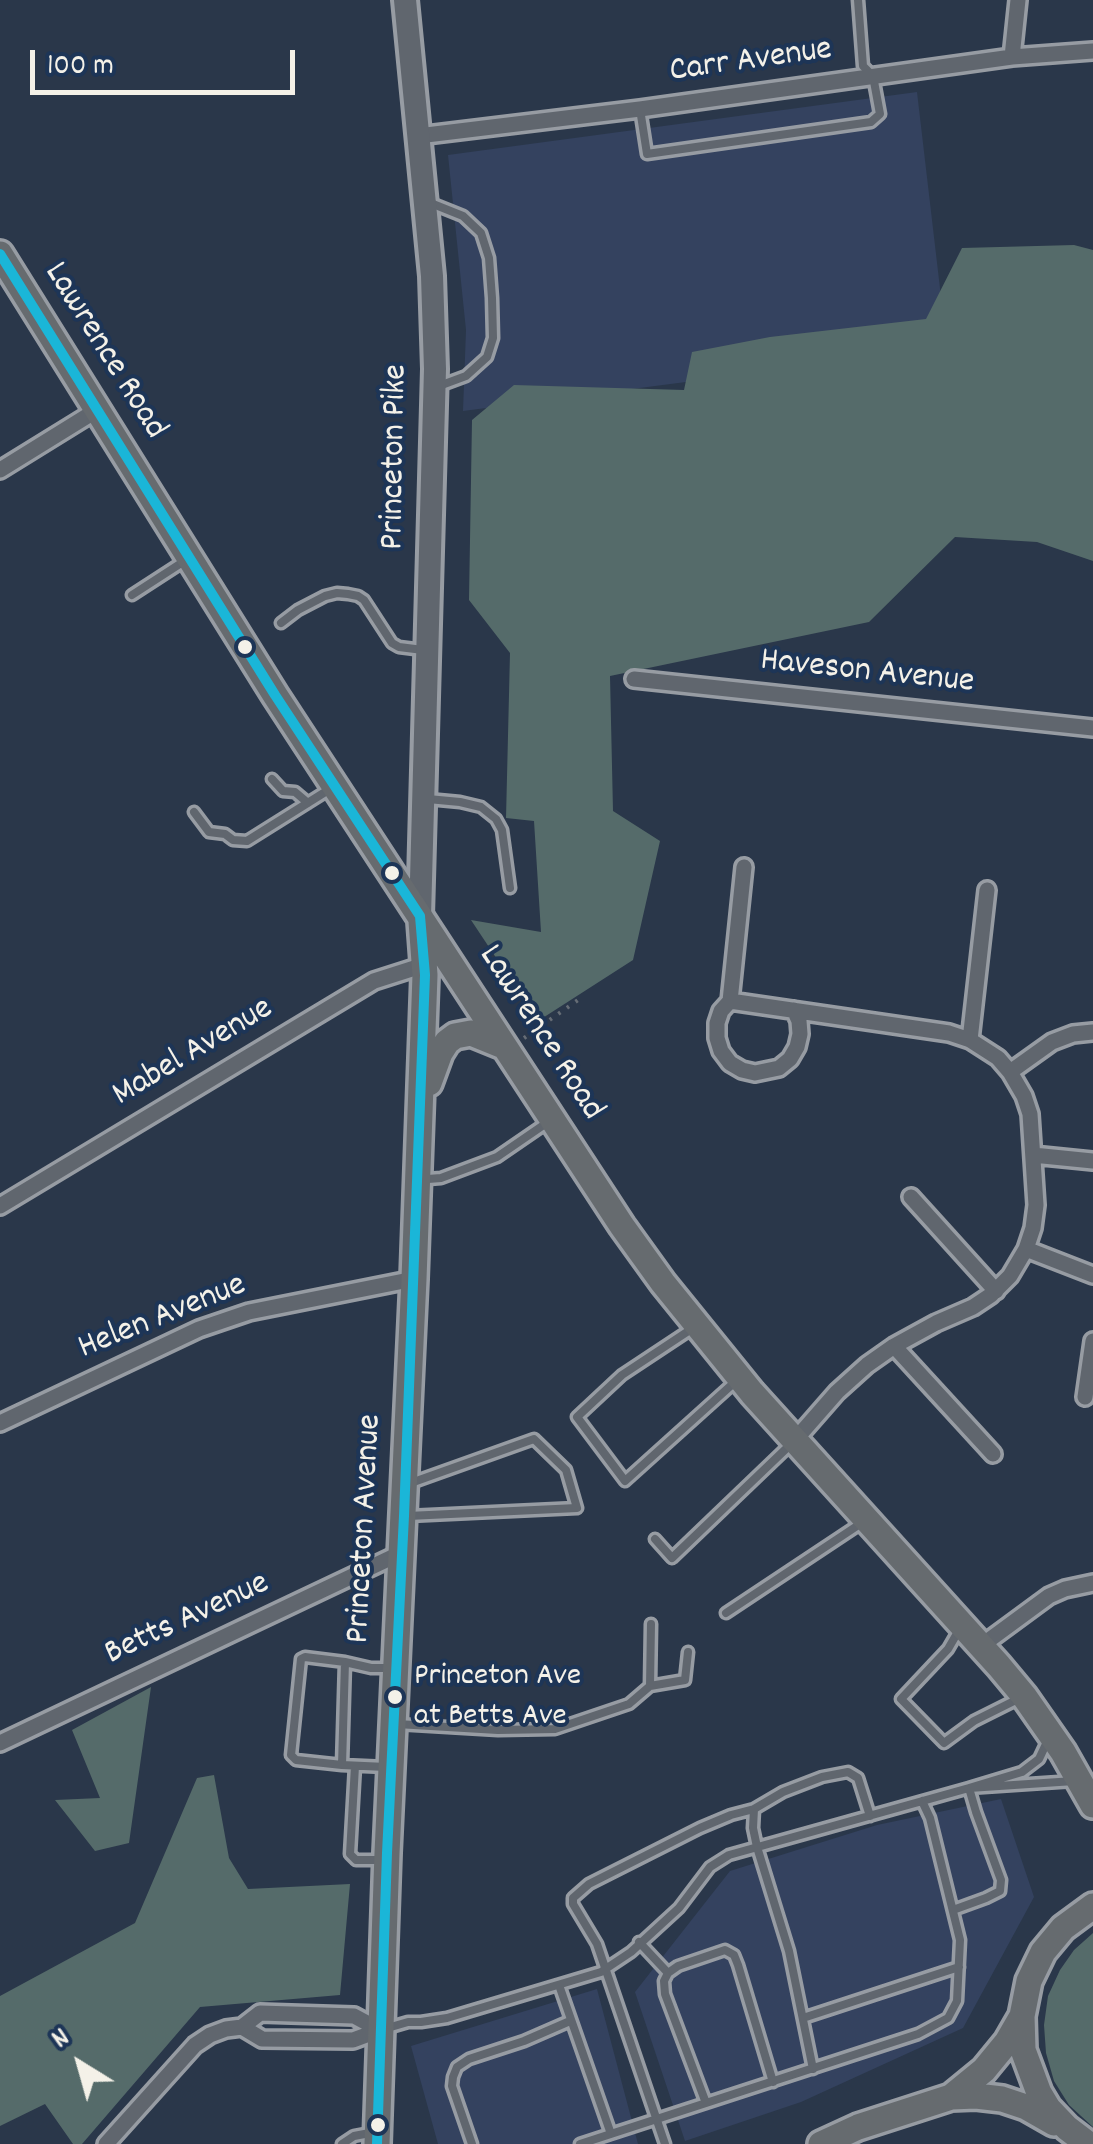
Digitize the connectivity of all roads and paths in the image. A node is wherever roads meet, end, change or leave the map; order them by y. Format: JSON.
{"nodes":[{"id":1,"x":405,"y":0,"type":"edge"},
{"id":2,"x":858,"y":0,"type":"edge"},
{"id":3,"x":1018,"y":0,"type":"edge"},
{"id":4,"x":1093,"y":51,"type":"edge"},
{"id":5,"x":1012,"y":57,"type":"junction"},
{"id":6,"x":873,"y":76,"type":"junction"},
{"id":7,"x":640,"y":109,"type":"junction"},
{"id":8,"x":418,"y":136,"type":"junction"},
{"id":9,"x":425,"y":201,"type":"junction"},
{"id":10,"x":1,"y":258,"type":"edge"},
{"id":11,"x":435,"y":388,"type":"junction"},
{"id":12,"x":97,"y":410,"type":"junction"},
{"id":13,"x":0,"y":470,"type":"edge"},
{"id":14,"x":190,"y":558,"type":"junction"},
{"id":15,"x":132,"y":596,"type":"dead end"},
{"id":16,"x":281,"y":622,"type":"dead end"},
{"id":17,"x":428,"y":650,"type":"junction"},
{"id":18,"x":634,"y":679,"type":"dead end"},
{"id":19,"x":1093,"y":728,"type":"edge"},
{"id":20,"x":272,"y":779,"type":"dead end"},
{"id":21,"x":334,"y":786,"type":"junction"},
{"id":22,"x":424,"y":799,"type":"junction"},
{"id":23,"x":308,"y":803,"type":"junction"},
{"id":24,"x":194,"y":812,"type":"dead end"},
{"id":25,"x":744,"y":868,"type":"dead end"},
{"id":26,"x":510,"y":888,"type":"dead end"},
{"id":27,"x":987,"y":890,"type":"dead end"},
{"id":28,"x":420,"y":916,"type":"junction"},
{"id":29,"x":424,"y":965,"type":"junction"},
{"id":30,"x":578,"y":1000,"type":"dead end"},
{"id":31,"x":730,"y":1001,"type":"junction"},
{"id":32,"x":794,"y":1010,"type":"junction"},
{"id":33,"x":1093,"y":1032,"type":"edge"},
{"id":34,"x":970,"y":1040,"type":"junction"},
{"id":35,"x":514,"y":1042,"type":"junction"},
{"id":36,"x":1010,"y":1072,"type":"junction"},
{"id":37,"x":419,"y":1117,"type":"junction"},
{"id":38,"x":551,"y":1120,"type":"junction"},
{"id":39,"x":1033,"y":1155,"type":"junction"},
{"id":40,"x":1093,"y":1161,"type":"edge"},
{"id":41,"x":417,"y":1175,"type":"junction"},
{"id":42,"x":911,"y":1198,"type":"dead end"},
{"id":43,"x":0,"y":1206,"type":"edge"},
{"id":44,"x":1026,"y":1250,"type":"junction"},
{"id":45,"x":1093,"y":1275,"type":"edge"},
{"id":46,"x":414,"y":1279,"type":"junction"},
{"id":47,"x":996,"y":1291,"type":"junction"},
{"id":48,"x":696,"y":1326,"type":"junction"},
{"id":49,"x":1093,"y":1341,"type":"edge"},
{"id":50,"x":894,"y":1346,"type":"junction"},
{"id":51,"x":739,"y":1378,"type":"junction"},
{"id":52,"x":1085,"y":1397,"type":"dead end"},
{"id":53,"x":0,"y":1423,"type":"edge"},
{"id":54,"x":794,"y":1440,"type":"junction"},
{"id":55,"x":993,"y":1454,"type":"dead end"},
{"id":56,"x":404,"y":1485,"type":"junction"},
{"id":57,"x":404,"y":1516,"type":"junction"},
{"id":58,"x":866,"y":1520,"type":"junction"},
{"id":59,"x":655,"y":1540,"type":"dead end"},
{"id":60,"x":401,"y":1554,"type":"junction"},
{"id":61,"x":1093,"y":1583,"type":"edge"},
{"id":62,"x":726,"y":1613,"type":"dead end"},
{"id":63,"x":651,"y":1624,"type":"dead end"},
{"id":64,"x":962,"y":1625,"type":"junction"},
{"id":65,"x":981,"y":1646,"type":"junction"},
{"id":66,"x":688,"y":1652,"type":"dead end"},
{"id":67,"x":345,"y":1662,"type":"junction"},
{"id":68,"x":396,"y":1668,"type":"junction"},
{"id":69,"x":650,"y":1686,"type":"junction"},
{"id":70,"x":1024,"y":1696,"type":"junction"},
{"id":71,"x":393,"y":1724,"type":"junction"},
{"id":72,"x":1050,"y":1733,"type":"junction"},
{"id":73,"x":0,"y":1743,"type":"edge"},
{"id":74,"x":342,"y":1764,"type":"junction"},
{"id":75,"x":355,"y":1766,"type":"junction"},
{"id":76,"x":391,"y":1766,"type":"junction"},
{"id":77,"x":969,"y":1788,"type":"junction"},
{"id":78,"x":1089,"y":1799,"type":"edge"},
{"id":79,"x":922,"y":1801,"type":"junction"},
{"id":80,"x":754,"y":1810,"type":"junction"},
{"id":81,"x":870,"y":1816,"type":"junction"},
{"id":82,"x":757,"y":1847,"type":"junction"},
{"id":83,"x":387,"y":1860,"type":"junction"},
{"id":84,"x":1093,"y":1885,"type":"edge"},
{"id":85,"x":953,"y":1910,"type":"junction"},
{"id":86,"x":1084,"y":1911,"type":"edge"},
{"id":87,"x":639,"y":1942,"type":"junction"},
{"id":88,"x":958,"y":1967,"type":"junction"},
{"id":89,"x":604,"y":1970,"type":"junction"},
{"id":90,"x":668,"y":1974,"type":"junction"},
{"id":91,"x":558,"y":1985,"type":"junction"},
{"id":92,"x":1022,"y":2016,"type":"junction"},
{"id":93,"x":803,"y":2018,"type":"junction"},
{"id":94,"x":570,"y":2022,"type":"junction"},
{"id":95,"x":242,"y":2028,"type":"junction"},
{"id":96,"x":380,"y":2030,"type":"junction"},
{"id":97,"x":813,"y":2068,"type":"junction"},
{"id":98,"x":773,"y":2082,"type":"junction"},
{"id":99,"x":951,"y":2097,"type":"junction"},
{"id":100,"x":706,"y":2103,"type":"junction"},
{"id":101,"x":656,"y":2119,"type":"junction"},
{"id":102,"x":610,"y":2134,"type":"junction"},
{"id":103,"x":851,"y":2135,"type":"edge"},
{"id":104,"x":1078,"y":2136,"type":"edge"},
{"id":105,"x":377,"y":2138,"type":"edge"},
{"id":106,"x":106,"y":2144,"type":"edge"},
{"id":107,"x":342,"y":2144,"type":"edge"},
{"id":108,"x":472,"y":2144,"type":"edge"},
{"id":109,"x":580,"y":2144,"type":"edge"},
{"id":110,"x":665,"y":2144,"type":"edge"},
{"id":111,"x":821,"y":2144,"type":"edge"}],
"edges":[{"from":1,"to":8,"type":"main road","name":"Princeton Pike"},
{"from":2,"to":6,"type":"lane"},
{"from":3,"to":5,"type":"street"},
{"from":4,"to":5,"type":"street","name":"Carr Avenue"},
{"from":5,"to":6,"type":"street","name":"Carr Avenue"},
{"from":6,"to":7,"type":"street","name":"Carr Avenue"},
{"from":6,"to":7,"type":"lane"},
{"from":7,"to":8,"type":"street","name":"Carr Avenue"},
{"from":8,"to":9,"type":"main road","name":"Princeton Pike"},
{"from":9,"to":11,"type":"main road","name":"Princeton Pike"},
{"from":9,"to":11,"type":"lane"},
{"from":10,"to":12,"type":"main road","name":"Lawrence Road"},
{"from":11,"to":17,"type":"main road","name":"Princeton Pike"},
{"from":12,"to":13,"type":"street"},
{"from":12,"to":14,"type":"main road","name":"Lawrence Road"},
{"from":14,"to":15,"type":"lane"},
{"from":14,"to":21,"type":"main road","name":"Lawrence Road"},
{"from":16,"to":17,"type":"lane"},
{"from":17,"to":22,"type":"main road","name":"Princeton Pike"},
{"from":18,"to":19,"type":"street","name":"Haveson Avenue"},
{"from":20,"to":23,"type":"lane"},
{"from":21,"to":23,"type":"lane"},
{"from":21,"to":28,"type":"main road","name":"Lawrence Road"},
{"from":22,"to":26,"type":"lane"},
{"from":22,"to":28,"type":"main road","name":"Princeton Pike"},
{"from":23,"to":24,"type":"lane"},
{"from":25,"to":31,"type":"street"},
{"from":27,"to":34,"type":"street"},
{"from":28,"to":29,"type":"main road","name":"Princeton Avenue"},
{"from":28,"to":35,"type":"main road","name":"Lawrence Road"},
{"from":29,"to":37,"type":"main road","name":"Princeton Avenue"},
{"from":29,"to":43,"type":"street","name":"Mabel Avenue"},
{"from":30,"to":35,"type":"path"},
{"from":31,"to":32,"type":"street"},
{"from":31,"to":32,"type":"street"},
{"from":32,"to":34,"type":"street"},
{"from":33,"to":36,"type":"street"},
{"from":34,"to":36,"type":"street"},
{"from":35,"to":37,"type":"main road"},
{"from":35,"to":38,"type":"main road","name":"Lawrence Road"},
{"from":36,"to":39,"type":"street"},
{"from":37,"to":41,"type":"main road","name":"Princeton Avenue"},
{"from":38,"to":41,"type":"lane"},
{"from":38,"to":48,"type":"main road","name":"Lawrence Road"},
{"from":39,"to":40,"type":"street"},
{"from":39,"to":44,"type":"street"},
{"from":41,"to":46,"type":"main road","name":"Princeton Avenue"},
{"from":42,"to":47,"type":"street"},
{"from":44,"to":45,"type":"street"},
{"from":44,"to":47,"type":"street"},
{"from":46,"to":53,"type":"street","name":"Helen Avenue"},
{"from":46,"to":56,"type":"main road","name":"Princeton Avenue"},
{"from":47,"to":50,"type":"street"},
{"from":48,"to":51,"type":"main road","name":"Lawrence Road"},
{"from":48,"to":51,"type":"lane"},
{"from":49,"to":52,"type":"street"},
{"from":50,"to":54,"type":"street"},
{"from":50,"to":55,"type":"street"},
{"from":51,"to":54,"type":"main road","name":"Lawrence Road"},
{"from":54,"to":58,"type":"main road","name":"Lawrence Road"},
{"from":54,"to":59,"type":"lane"},
{"from":56,"to":57,"type":"main road","name":"Princeton Avenue"},
{"from":56,"to":57,"type":"lane"},
{"from":57,"to":60,"type":"main road","name":"Princeton Avenue"},
{"from":58,"to":62,"type":"lane"},
{"from":58,"to":64,"type":"main road","name":"Lawrence Road"},
{"from":60,"to":68,"type":"main road","name":"Princeton Avenue"},
{"from":60,"to":73,"type":"street","name":"Betts Avenue"},
{"from":61,"to":65,"type":"street"},
{"from":63,"to":69,"type":"lane"},
{"from":64,"to":65,"type":"main road","name":"Lawrence Road"},
{"from":64,"to":70,"type":"lane"},
{"from":65,"to":70,"type":"main road","name":"Lawrence Road"},
{"from":66,"to":69,"type":"lane"},
{"from":67,"to":68,"type":"lane"},
{"from":67,"to":74,"type":"lane"},
{"from":67,"to":74,"type":"lane"},
{"from":68,"to":71,"type":"main road","name":"Princeton Avenue"},
{"from":69,"to":71,"type":"lane"},
{"from":70,"to":72,"type":"main road","name":"Lawrence Road"},
{"from":71,"to":76,"type":"main road","name":"Princeton Avenue"},
{"from":72,"to":77,"type":"lane"},
{"from":72,"to":78,"type":"main road","name":"Lawrence Road"},
{"from":74,"to":75,"type":"lane"},
{"from":75,"to":76,"type":"lane"},
{"from":75,"to":83,"type":"lane"},
{"from":76,"to":83,"type":"main road","name":"Princeton Avenue"},
{"from":77,"to":78,"type":"lane"},
{"from":77,"to":79,"type":"lane"},
{"from":77,"to":85,"type":"lane"},
{"from":79,"to":81,"type":"lane"},
{"from":79,"to":85,"type":"lane"},
{"from":80,"to":81,"type":"lane"},
{"from":80,"to":82,"type":"lane"},
{"from":80,"to":89,"type":"lane"},
{"from":81,"to":82,"type":"lane"},
{"from":82,"to":87,"type":"lane"},
{"from":82,"to":93,"type":"lane"},
{"from":83,"to":96,"type":"main road","name":"Princeton Avenue"},
{"from":84,"to":86,"type":"main road"},
{"from":85,"to":88,"type":"lane"},
{"from":86,"to":92,"type":"main road"},
{"from":87,"to":89,"type":"lane"},
{"from":87,"to":90,"type":"lane"},
{"from":88,"to":93,"type":"lane"},
{"from":88,"to":97,"type":"lane"},
{"from":89,"to":91,"type":"lane"},
{"from":89,"to":101,"type":"lane"},
{"from":90,"to":98,"type":"lane"},
{"from":90,"to":100,"type":"lane"},
{"from":91,"to":94,"type":"lane"},
{"from":91,"to":96,"type":"lane"},
{"from":92,"to":99,"type":"main road"},
{"from":92,"to":104,"type":"main road"},
{"from":93,"to":97,"type":"lane"},
{"from":94,"to":102,"type":"lane"},
{"from":94,"to":108,"type":"lane"},
{"from":95,"to":96,"type":"street"},
{"from":95,"to":96,"type":"street"},
{"from":95,"to":106,"type":"street"},
{"from":96,"to":105,"type":"main road","name":"Princeton Avenue"},
{"from":97,"to":98,"type":"lane"},
{"from":98,"to":100,"type":"lane"},
{"from":99,"to":103,"type":"main road"},
{"from":99,"to":104,"type":"main road"},
{"from":100,"to":101,"type":"lane"},
{"from":101,"to":102,"type":"lane"},
{"from":101,"to":110,"type":"lane"},
{"from":102,"to":109,"type":"lane"},
{"from":103,"to":111,"type":"main road"},
{"from":105,"to":107,"type":"lane"}]}
